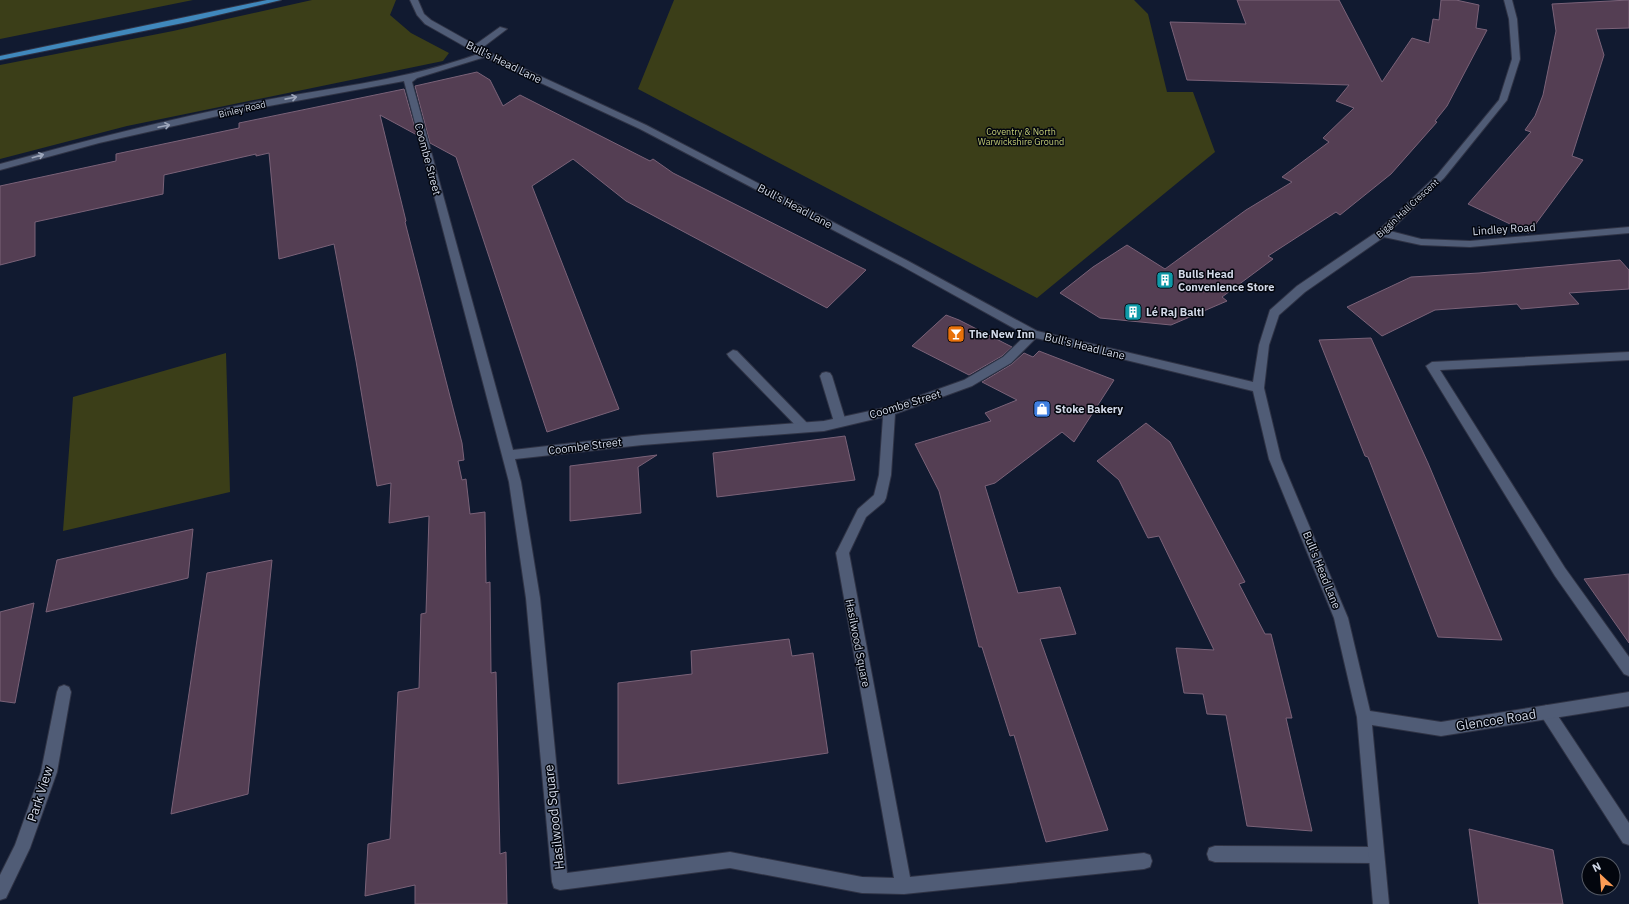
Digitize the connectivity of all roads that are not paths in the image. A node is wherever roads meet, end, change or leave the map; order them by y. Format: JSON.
{"nodes":[{"id":1,"x":277,"y":0,"type":"edge"},
{"id":2,"x":414,"y":0,"type":"edge"},
{"id":3,"x":1508,"y":0,"type":"edge"},
{"id":4,"x":503,"y":29,"type":"dead end"},
{"id":5,"x":475,"y":49,"type":"junction"},
{"id":6,"x":485,"y":54,"type":"junction"},
{"id":7,"x":0,"y":58,"type":"edge"},
{"id":8,"x":415,"y":75,"type":"junction"},
{"id":9,"x":0,"y":167,"type":"edge"},
{"id":10,"x":1629,"y":230,"type":"edge"},
{"id":11,"x":1382,"y":233,"type":"junction"},
{"id":12,"x":1034,"y":334,"type":"junction"},
{"id":13,"x":733,"y":354,"type":"dead end"},
{"id":14,"x":1629,"y":356,"type":"edge"},
{"id":15,"x":826,"y":376,"type":"dead end"},
{"id":16,"x":1258,"y":388,"type":"junction"},
{"id":17,"x":889,"y":411,"type":"junction"},
{"id":18,"x":840,"y":422,"type":"junction"},
{"id":19,"x":804,"y":427,"type":"junction"},
{"id":20,"x":508,"y":455,"type":"junction"},
{"id":21,"x":1629,"y":669,"type":"edge"},
{"id":22,"x":64,"y":692,"type":"dead end"},
{"id":23,"x":1629,"y":699,"type":"edge"},
{"id":24,"x":1547,"y":712,"type":"junction"},
{"id":25,"x":1364,"y":718,"type":"junction"},
{"id":26,"x":1629,"y":837,"type":"edge"},
{"id":27,"x":1215,"y":854,"type":"dead end"},
{"id":28,"x":1376,"y":855,"type":"junction"},
{"id":29,"x":1144,"y":861,"type":"dead end"},
{"id":30,"x":904,"y":886,"type":"junction"},
{"id":31,"x":0,"y":892,"type":"edge"},
{"id":32,"x":1381,"y":904,"type":"edge"}],
"edges":[{"from":1,"to":7,"type":"main road"},
{"from":2,"to":5,"type":"street","name":"Bull's Head Lane"},
{"from":3,"to":11,"type":"street","name":"Biggin Hall Crescent"},
{"from":4,"to":5,"type":"street"},
{"from":5,"to":6,"type":"street","name":"Bull's Head Lane"},
{"from":6,"to":8,"type":"street","name":"Binley Road"},
{"from":6,"to":12,"type":"street","name":"Bull's Head Lane"},
{"from":9,"to":8,"type":"street","name":"Binley Road","one_way":true},
{"from":8,"to":20,"type":"street","name":"Coombe Street"},
{"from":10,"to":11,"type":"street","name":"Lindley Road"},
{"from":11,"to":16,"type":"street","name":"Biggin Hall Crescent"},
{"from":12,"to":16,"type":"street","name":"Bull's Head Lane"},
{"from":12,"to":17,"type":"street","name":"Coombe Street"},
{"from":13,"to":19,"type":"street"},
{"from":14,"to":21,"type":"street"},
{"from":15,"to":18,"type":"street"},
{"from":16,"to":25,"type":"street","name":"Bull's Head Lane"},
{"from":17,"to":18,"type":"street","name":"Coombe Street"},
{"from":17,"to":30,"type":"street","name":"Hasilwood Square"},
{"from":18,"to":19,"type":"street","name":"Coombe Street"},
{"from":19,"to":20,"type":"street","name":"Coombe Street"},
{"from":20,"to":30,"type":"street","name":"Hasilwood Square"},
{"from":22,"to":31,"type":"street","name":"Park View"},
{"from":23,"to":24,"type":"street","name":"Glencoe Road"},
{"from":24,"to":25,"type":"street","name":"Glencoe Road"},
{"from":24,"to":26,"type":"street"},
{"from":25,"to":28,"type":"street","name":"Bull's Head Lane"},
{"from":27,"to":28,"type":"street"},
{"from":28,"to":32,"type":"street","name":"Bull's Head Lane"},
{"from":29,"to":30,"type":"street","name":"Hasilwood Square"}]}
